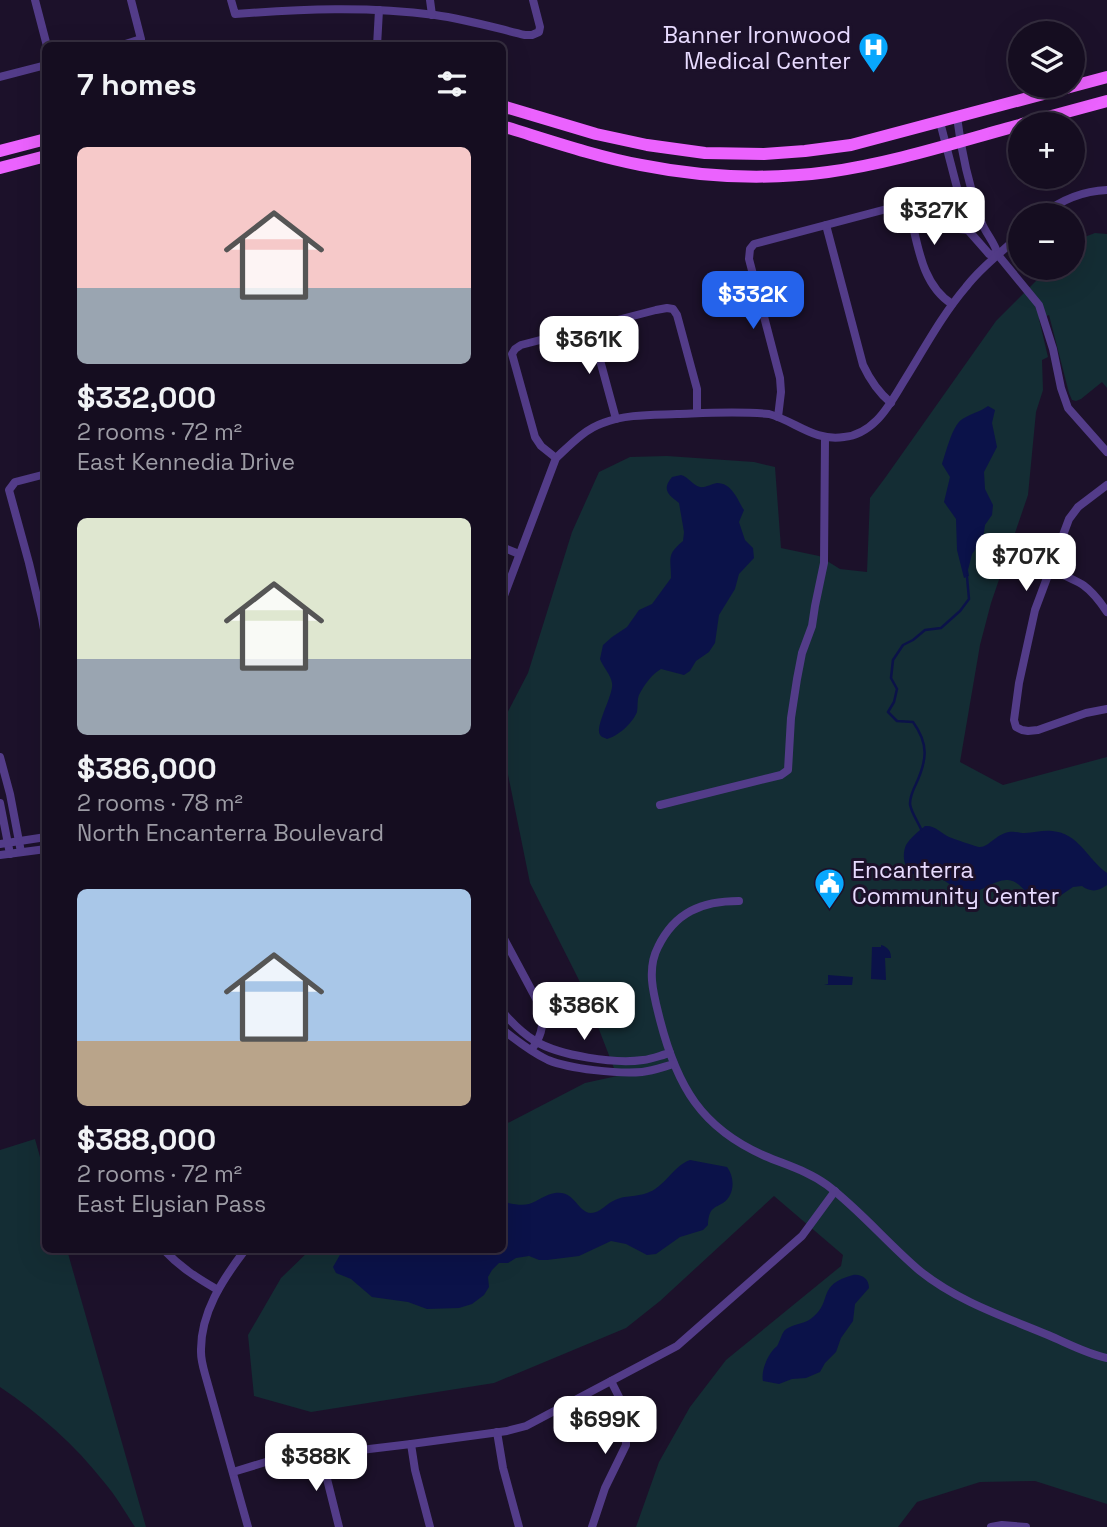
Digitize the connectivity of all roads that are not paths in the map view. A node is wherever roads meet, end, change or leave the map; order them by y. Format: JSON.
{"nodes":[{"id":1,"x":35,"y":0,"type":"edge"},
{"id":2,"x":131,"y":0,"type":"edge"},
{"id":3,"x":231,"y":0,"type":"edge"},
{"id":4,"x":430,"y":0,"type":"edge"},
{"id":5,"x":533,"y":0,"type":"edge"},
{"id":6,"x":332,"y":4,"type":"edge"},
{"id":7,"x":379,"y":10,"type":"junction"},
{"id":8,"x":432,"y":15,"type":"junction"},
{"id":9,"x":46,"y":42,"type":"edge"},
{"id":10,"x":132,"y":42,"type":"edge"},
{"id":11,"x":377,"y":42,"type":"edge"},
{"id":12,"x":42,"y":66,"type":"edge"},
{"id":13,"x":0,"y":77,"type":"edge"},
{"id":14,"x":1107,"y":78,"type":"edge"},
{"id":15,"x":1107,"y":102,"type":"edge"},
{"id":16,"x":506,"y":107,"type":"edge"},
{"id":17,"x":1070,"y":112,"type":"edge"},
{"id":18,"x":957,"y":117,"type":"junction"},
{"id":19,"x":940,"y":122,"type":"junction"},
{"id":20,"x":506,"y":127,"type":"edge"},
{"id":21,"x":1008,"y":128,"type":"edge"},
{"id":22,"x":42,"y":140,"type":"edge"},
{"id":23,"x":960,"y":141,"type":"junction"},
{"id":24,"x":946,"y":145,"type":"junction"},
{"id":25,"x":0,"y":151,"type":"edge"},
{"id":26,"x":42,"y":157,"type":"edge"},
{"id":27,"x":0,"y":168,"type":"edge"},
{"id":28,"x":1107,"y":190,"type":"edge"},
{"id":29,"x":1061,"y":203,"type":"edge"},
{"id":30,"x":981,"y":223,"type":"junction"},
{"id":31,"x":826,"y":225,"type":"junction"},
{"id":32,"x":968,"y":230,"type":"junction"},
{"id":33,"x":1008,"y":246,"type":"edge"},
{"id":34,"x":998,"y":256,"type":"junction"},
{"id":35,"x":952,"y":304,"type":"junction"},
{"id":36,"x":591,"y":327,"type":"junction"},
{"id":37,"x":891,"y":403,"type":"junction"},
{"id":38,"x":697,"y":413,"type":"junction"},
{"id":39,"x":778,"y":416,"type":"junction"},
{"id":40,"x":616,"y":419,"type":"junction"},
{"id":41,"x":825,"y":438,"type":"junction"},
{"id":42,"x":1107,"y":452,"type":"edge"},
{"id":43,"x":556,"y":458,"type":"junction"},
{"id":44,"x":42,"y":475,"type":"edge"},
{"id":45,"x":1107,"y":485,"type":"edge"},
{"id":46,"x":506,"y":549,"type":"edge"},
{"id":47,"x":519,"y":554,"type":"junction"},
{"id":48,"x":1051,"y":570,"type":"junction"},
{"id":49,"x":506,"y":590,"type":"edge"},
{"id":50,"x":1107,"y":612,"type":"edge"},
{"id":51,"x":42,"y":618,"type":"edge"},
{"id":52,"x":1107,"y":709,"type":"edge"},
{"id":53,"x":0,"y":757,"type":"edge"},
{"id":54,"x":0,"y":803,"type":"edge"},
{"id":55,"x":660,"y":806,"type":"dead end"},
{"id":56,"x":42,"y":838,"type":"edge"},
{"id":57,"x":19,"y":841,"type":"junction"},
{"id":58,"x":4,"y":843,"type":"edge"},
{"id":59,"x":42,"y":849,"type":"edge"},
{"id":60,"x":21,"y":852,"type":"junction"},
{"id":61,"x":10,"y":854,"type":"junction"},
{"id":62,"x":0,"y":855,"type":"edge"},
{"id":63,"x":739,"y":901,"type":"dead end"},
{"id":64,"x":506,"y":942,"type":"edge"},
{"id":65,"x":506,"y":1015,"type":"edge"},
{"id":66,"x":506,"y":1032,"type":"edge"},
{"id":67,"x":537,"y":1042,"type":"junction"},
{"id":68,"x":531,"y":1050,"type":"junction"},
{"id":69,"x":670,"y":1052,"type":"junction"},
{"id":70,"x":674,"y":1064,"type":"junction"},
{"id":71,"x":835,"y":1191,"type":"junction"},
{"id":72,"x":167,"y":1253,"type":"edge"},
{"id":73,"x":243,"y":1253,"type":"edge"},
{"id":74,"x":218,"y":1290,"type":"junction"},
{"id":75,"x":1107,"y":1358,"type":"edge"},
{"id":76,"x":611,"y":1381,"type":"junction"},
{"id":77,"x":498,"y":1432,"type":"junction"},
{"id":78,"x":411,"y":1444,"type":"junction"},
{"id":79,"x":324,"y":1454,"type":"junction"},
{"id":80,"x":233,"y":1472,"type":"junction"},
{"id":81,"x":248,"y":1527,"type":"edge"},
{"id":82,"x":339,"y":1527,"type":"edge"},
{"id":83,"x":430,"y":1527,"type":"edge"},
{"id":84,"x":519,"y":1527,"type":"edge"},
{"id":85,"x":592,"y":1527,"type":"edge"},
{"id":86,"x":991,"y":1527,"type":"edge"},
{"id":87,"x":1026,"y":1527,"type":"edge"}],
"edges":[{"from":1,"to":9,"type":"street"},
{"from":2,"to":10,"type":"street"},
{"from":3,"to":6,"type":"street"},
{"from":4,"to":8,"type":"street"},
{"from":5,"to":8,"type":"street"},
{"from":6,"to":7,"type":"street"},
{"from":7,"to":8,"type":"street"},
{"from":7,"to":11,"type":"street"},
{"from":12,"to":13,"type":"street"},
{"from":14,"to":18,"type":"main road"},
{"from":15,"to":17,"type":"main road"},
{"from":16,"to":19,"type":"main road"},
{"from":18,"to":19,"type":"main road"},
{"from":18,"to":23,"type":"street"},
{"from":19,"to":24,"type":"street"},
{"from":20,"to":24,"type":"main road"},
{"from":21,"to":23,"type":"main road"},
{"from":22,"to":25,"type":"main road"},
{"from":23,"to":24,"type":"main road"},
{"from":23,"to":30,"type":"street"},
{"from":24,"to":32,"type":"street"},
{"from":26,"to":27,"type":"main road"},
{"from":28,"to":29,"type":"street"},
{"from":30,"to":32,"type":"street"},
{"from":30,"to":34,"type":"street"},
{"from":31,"to":35,"type":"street"},
{"from":31,"to":37,"type":"street"},
{"from":31,"to":39,"type":"street"},
{"from":32,"to":34,"type":"street"},
{"from":33,"to":34,"type":"street"},
{"from":34,"to":35,"type":"street"},
{"from":34,"to":42,"type":"street"},
{"from":35,"to":37,"type":"street"},
{"from":36,"to":38,"type":"street"},
{"from":36,"to":40,"type":"street"},
{"from":36,"to":43,"type":"street"},
{"from":37,"to":41,"type":"street"},
{"from":38,"to":39,"type":"street"},
{"from":38,"to":40,"type":"street"},
{"from":39,"to":41,"type":"street"},
{"from":40,"to":43,"type":"street"},
{"from":41,"to":55,"type":"street"},
{"from":43,"to":47,"type":"street"},
{"from":44,"to":51,"type":"street"},
{"from":45,"to":48,"type":"street"},
{"from":46,"to":47,"type":"street"},
{"from":47,"to":49,"type":"street"},
{"from":48,"to":50,"type":"street"},
{"from":48,"to":52,"type":"street"},
{"from":53,"to":57,"type":"street"},
{"from":54,"to":58,"type":"street"},
{"from":56,"to":57,"type":"street"},
{"from":57,"to":58,"type":"street"},
{"from":57,"to":60,"type":"street"},
{"from":58,"to":61,"type":"street"},
{"from":59,"to":60,"type":"street"},
{"from":60,"to":61,"type":"street"},
{"from":61,"to":62,"type":"street"},
{"from":63,"to":69,"type":"street"},
{"from":64,"to":67,"type":"street"},
{"from":65,"to":67,"type":"street"},
{"from":66,"to":68,"type":"street"},
{"from":67,"to":68,"type":"street"},
{"from":67,"to":69,"type":"street"},
{"from":68,"to":70,"type":"street"},
{"from":69,"to":70,"type":"street"},
{"from":70,"to":71,"type":"street"},
{"from":71,"to":75,"type":"street"},
{"from":71,"to":76,"type":"street"},
{"from":72,"to":74,"type":"street"},
{"from":73,"to":74,"type":"street"},
{"from":74,"to":80,"type":"street"},
{"from":76,"to":77,"type":"street"},
{"from":76,"to":85,"type":"street"},
{"from":77,"to":78,"type":"street"},
{"from":77,"to":84,"type":"street"},
{"from":78,"to":79,"type":"street"},
{"from":78,"to":83,"type":"street"},
{"from":79,"to":80,"type":"street"},
{"from":79,"to":82,"type":"street"},
{"from":80,"to":81,"type":"street"},
{"from":86,"to":87,"type":"street"}]}
